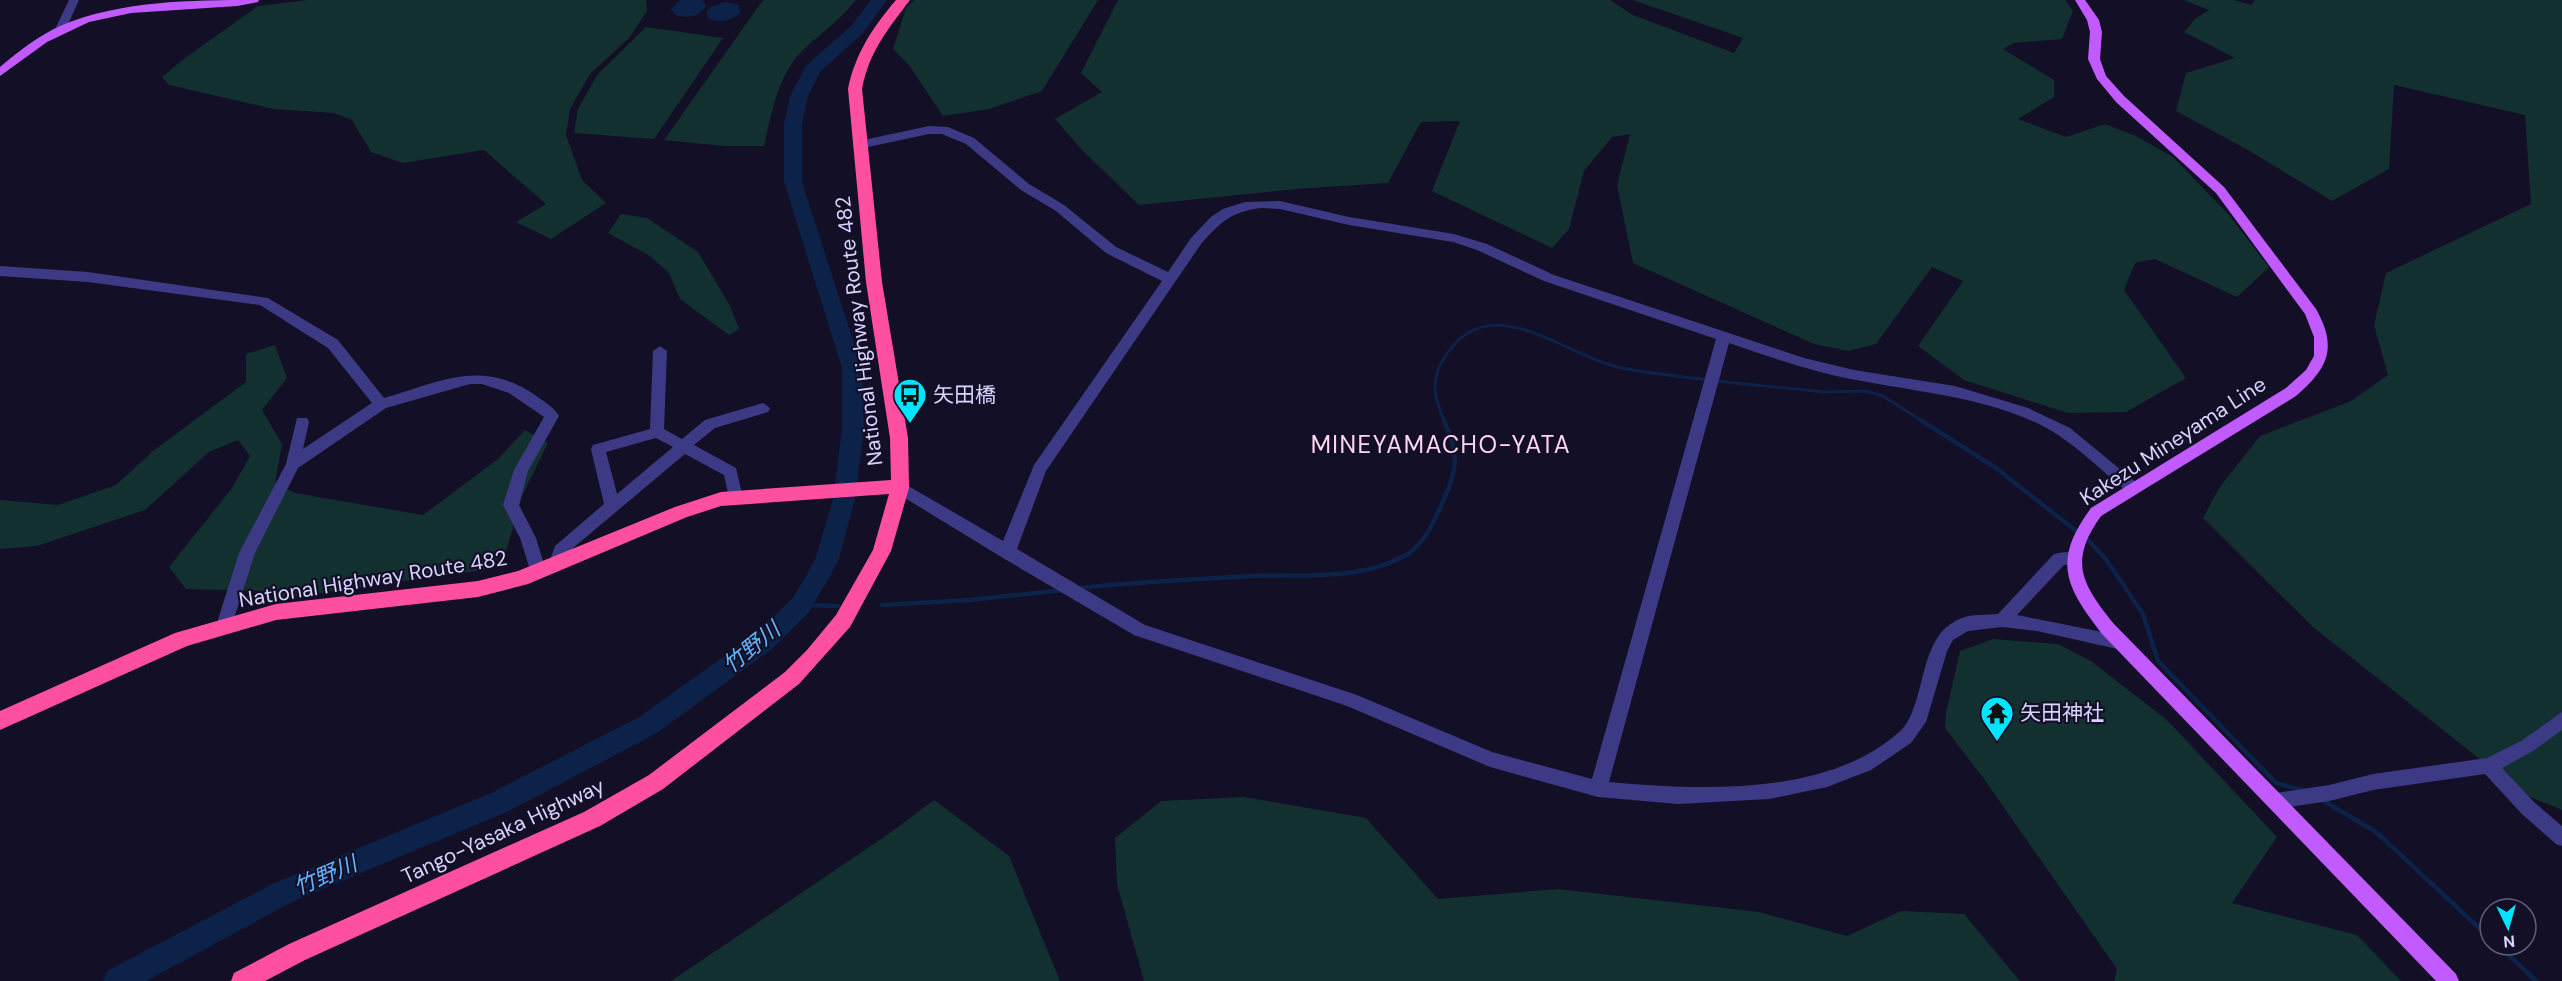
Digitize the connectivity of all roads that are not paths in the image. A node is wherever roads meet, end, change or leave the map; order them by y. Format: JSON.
{"nodes":[{"id":1,"x":74,"y":0,"type":"edge"},
{"id":2,"x":254,"y":0,"type":"edge"},
{"id":3,"x":903,"y":0,"type":"edge"},
{"id":4,"x":2080,"y":0,"type":"edge"},
{"id":5,"x":62,"y":27,"type":"junction"},
{"id":6,"x":0,"y":73,"type":"edge"},
{"id":7,"x":859,"y":145,"type":"junction"},
{"id":8,"x":0,"y":271,"type":"edge"},
{"id":9,"x":1170,"y":279,"type":"junction"},
{"id":10,"x":1724,"y":335,"type":"junction"},
{"id":11,"x":660,"y":351,"type":"dead end"},
{"id":12,"x":381,"y":404,"type":"junction"},
{"id":13,"x":762,"y":408,"type":"dead end"},
{"id":14,"x":302,"y":422,"type":"dead end"},
{"id":15,"x":657,"y":432,"type":"junction"},
{"id":16,"x":684,"y":446,"type":"junction"},
{"id":17,"x":293,"y":464,"type":"junction"},
{"id":18,"x":891,"y":488,"type":"junction"},
{"id":19,"x":2133,"y":488,"type":"junction"},
{"id":20,"x":735,"y":498,"type":"junction"},
{"id":21,"x":612,"y":505,"type":"junction"},
{"id":22,"x":2078,"y":542,"type":"junction"},
{"id":23,"x":1008,"y":554,"type":"junction"},
{"id":24,"x":557,"y":563,"type":"junction"},
{"id":25,"x":538,"y":571,"type":"junction"},
{"id":26,"x":2002,"y":620,"type":"junction"},
{"id":27,"x":224,"y":626,"type":"junction"},
{"id":28,"x":2122,"y":643,"type":"junction"},
{"id":29,"x":2562,"y":720,"type":"edge"},
{"id":30,"x":0,"y":721,"type":"edge"},
{"id":31,"x":2489,"y":766,"type":"junction"},
{"id":32,"x":1598,"y":789,"type":"junction"},
{"id":33,"x":2276,"y":801,"type":"junction"},
{"id":34,"x":2562,"y":838,"type":"edge"},
{"id":35,"x":242,"y":981,"type":"edge"},
{"id":36,"x":2449,"y":981,"type":"edge"}],
"edges":[{"from":1,"to":5,"type":"street"},
{"from":2,"to":5,"type":"main road"},
{"from":3,"to":7,"type":"highway","name":"National Highway Route 482"},
{"from":4,"to":19,"type":"main road","name":"Kakezu Mineyama Line"},
{"from":5,"to":6,"type":"main road"},
{"from":7,"to":9,"type":"street"},
{"from":7,"to":18,"type":"highway","name":"National Highway Route 482"},
{"from":8,"to":12,"type":"street"},
{"from":9,"to":10,"type":"street"},
{"from":9,"to":23,"type":"street"},
{"from":10,"to":19,"type":"street"},
{"from":10,"to":32,"type":"street"},
{"from":11,"to":15,"type":"street"},
{"from":12,"to":17,"type":"street"},
{"from":12,"to":25,"type":"street"},
{"from":13,"to":16,"type":"street"},
{"from":14,"to":17,"type":"street"},
{"from":15,"to":16,"type":"street"},
{"from":15,"to":21,"type":"street"},
{"from":16,"to":20,"type":"street"},
{"from":16,"to":21,"type":"street"},
{"from":17,"to":27,"type":"street"},
{"from":18,"to":20,"type":"highway","name":"National Highway Route 482"},
{"from":18,"to":23,"type":"street"},
{"from":18,"to":35,"type":"highway","name":"Tango-Yasaka Highway"},
{"from":19,"to":22,"type":"main road","name":"Kakezu Mineyama Line"},
{"from":20,"to":24,"type":"highway","name":"National Highway Route 482"},
{"from":21,"to":24,"type":"street"},
{"from":22,"to":26,"type":"street"},
{"from":22,"to":28,"type":"main road"},
{"from":23,"to":32,"type":"street"},
{"from":24,"to":25,"type":"highway","name":"National Highway Route 482"},
{"from":25,"to":27,"type":"highway","name":"National Highway Route 482"},
{"from":26,"to":28,"type":"street"},
{"from":26,"to":32,"type":"street"},
{"from":27,"to":30,"type":"highway","name":"National Highway Route 482"},
{"from":28,"to":33,"type":"main road"},
{"from":29,"to":31,"type":"street"},
{"from":31,"to":33,"type":"street"},
{"from":31,"to":34,"type":"street"},
{"from":33,"to":36,"type":"main road"}]}
